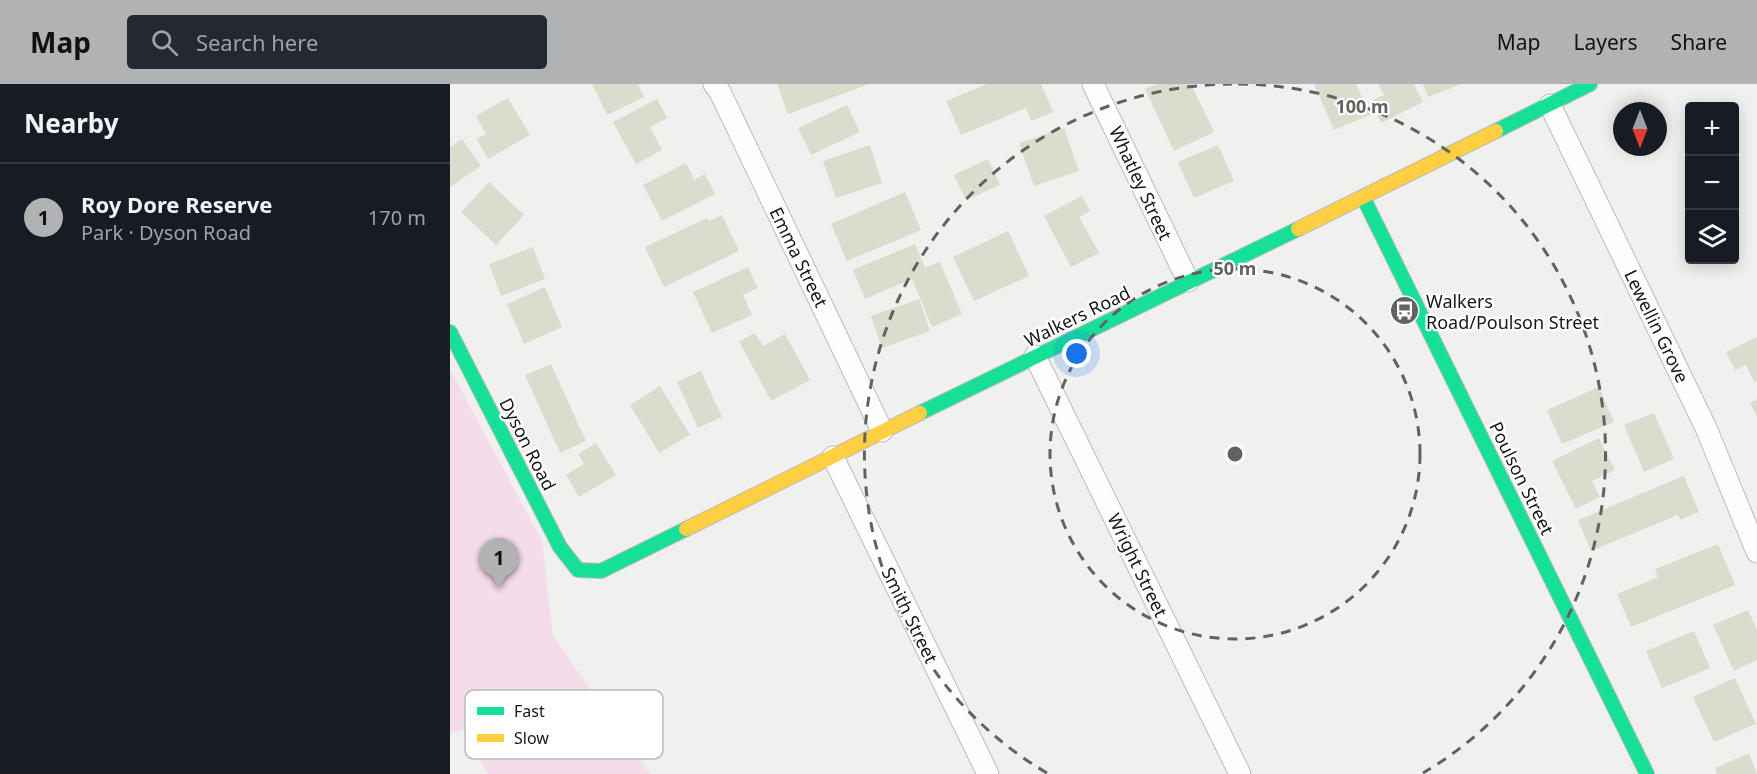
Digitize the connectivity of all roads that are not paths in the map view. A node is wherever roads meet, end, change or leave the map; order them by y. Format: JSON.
{"nodes":[{"id":1,"x":714,"y":84,"type":"edge"},
{"id":2,"x":1094,"y":84,"type":"edge"},
{"id":3,"x":1584,"y":85,"type":"edge"},
{"id":4,"x":1550,"y":105,"type":"junction"},
{"id":5,"x":1363,"y":197,"type":"junction"},
{"id":6,"x":1188,"y":281,"type":"junction"},
{"id":7,"x":450,"y":332,"type":"edge"},
{"id":8,"x":1035,"y":356,"type":"junction"},
{"id":9,"x":882,"y":431,"type":"junction"},
{"id":10,"x":833,"y":457,"type":"junction"},
{"id":11,"x":1757,"y":552,"type":"edge"},
{"id":12,"x":578,"y":570,"type":"joint"},
{"id":13,"x":988,"y":774,"type":"edge"},
{"id":14,"x":1240,"y":774,"type":"edge"},
{"id":15,"x":1647,"y":774,"type":"edge"}],
"edges":[{"from":1,"to":9,"type":"street","name":"Emma Street"},
{"from":2,"to":6,"type":"street","name":"Whatley Street"},
{"from":3,"to":4,"type":"street","name":"Walkers Road"},
{"from":4,"to":5,"type":"street","name":"Walkers Road"},
{"from":4,"to":11,"type":"street","name":"Lewellin Grove"},
{"from":5,"to":6,"type":"street","name":"Walkers Road"},
{"from":5,"to":15,"type":"street","name":"Poulson Street"},
{"from":6,"to":8,"type":"street","name":"Walkers Road"},
{"from":7,"to":12,"type":"street","name":"Dyson Road"},
{"from":8,"to":9,"type":"street","name":"Walkers Road"},
{"from":8,"to":14,"type":"street","name":"Wright Street"},
{"from":9,"to":10,"type":"street","name":"Walkers Road"},
{"from":10,"to":12,"type":"street","name":"Walkers Road"},
{"from":10,"to":13,"type":"street","name":"Smith Street"}]}
